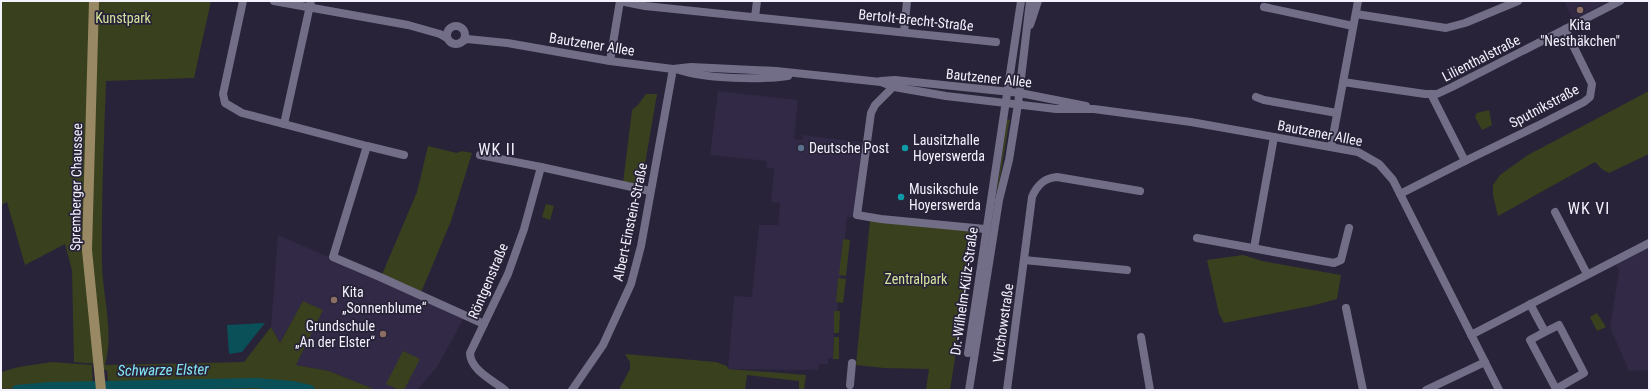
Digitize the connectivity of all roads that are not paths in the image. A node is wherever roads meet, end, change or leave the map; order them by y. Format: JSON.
{"nodes":[{"id":1,"x":94,"y":1,"type":"edge"},
{"id":2,"x":243,"y":1,"type":"edge"},
{"id":3,"x":274,"y":1,"type":"edge"},
{"id":4,"x":620,"y":1,"type":"edge"},
{"id":5,"x":757,"y":1,"type":"edge"},
{"id":6,"x":907,"y":1,"type":"edge"},
{"id":7,"x":1021,"y":1,"type":"edge"},
{"id":8,"x":1030,"y":1,"type":"edge"},
{"id":9,"x":1038,"y":1,"type":"edge"},
{"id":10,"x":1358,"y":1,"type":"edge"},
{"id":11,"x":1518,"y":1,"type":"edge"},
{"id":12,"x":1620,"y":1,"type":"edge"},
{"id":13,"x":310,"y":5,"type":"edge"},
{"id":14,"x":1264,"y":7,"type":"dead end"},
{"id":15,"x":1356,"y":14,"type":"junction"},
{"id":16,"x":755,"y":17,"type":"junction"},
{"id":17,"x":408,"y":25,"type":"junction"},
{"id":18,"x":1353,"y":26,"type":"junction"},
{"id":19,"x":1565,"y":29,"type":"junction"},
{"id":20,"x":449,"y":30,"type":"junction"},
{"id":21,"x":904,"y":32,"type":"junction"},
{"id":22,"x":1026,"y":37,"type":"junction"},
{"id":23,"x":447,"y":38,"type":"junction"},
{"id":24,"x":464,"y":38,"type":"junction"},
{"id":25,"x":996,"y":42,"type":"dead end"},
{"id":26,"x":610,"y":61,"type":"junction"},
{"id":27,"x":673,"y":69,"type":"junction"},
{"id":28,"x":881,"y":82,"type":"junction"},
{"id":29,"x":1343,"y":82,"type":"junction"},
{"id":30,"x":890,"y":90,"type":"dead end"},
{"id":31,"x":1008,"y":92,"type":"junction"},
{"id":32,"x":1020,"y":93,"type":"junction"},
{"id":33,"x":1431,"y":94,"type":"junction"},
{"id":34,"x":1256,"y":97,"type":"dead end"},
{"id":35,"x":1007,"y":102,"type":"junction"},
{"id":36,"x":1018,"y":104,"type":"junction"},
{"id":37,"x":1094,"y":109,"type":"junction"},
{"id":38,"x":1337,"y":113,"type":"junction"},
{"id":39,"x":284,"y":124,"type":"junction"},
{"id":40,"x":1274,"y":137,"type":"junction"},
{"id":41,"x":368,"y":146,"type":"junction"},
{"id":42,"x":1331,"y":147,"type":"junction"},
{"id":43,"x":404,"y":155,"type":"dead end"},
{"id":44,"x":480,"y":155,"type":"dead end"},
{"id":45,"x":1465,"y":161,"type":"junction"},
{"id":46,"x":541,"y":168,"type":"junction"},
{"id":47,"x":650,"y":191,"type":"junction"},
{"id":48,"x":1140,"y":191,"type":"dead end"},
{"id":49,"x":1400,"y":194,"type":"junction"},
{"id":50,"x":1554,"y":212,"type":"dead end"},
{"id":51,"x":1349,"y":228,"type":"dead end"},
{"id":52,"x":985,"y":229,"type":"junction"},
{"id":53,"x":1197,"y":238,"type":"dead end"},
{"id":54,"x":1649,"y":243,"type":"edge"},
{"id":55,"x":1254,"y":248,"type":"junction"},
{"id":56,"x":1024,"y":260,"type":"junction"},
{"id":57,"x":1127,"y":270,"type":"dead end"},
{"id":58,"x":1587,"y":274,"type":"junction"},
{"id":59,"x":1530,"y":304,"type":"junction"},
{"id":60,"x":1346,"y":308,"type":"dead end"},
{"id":61,"x":484,"y":324,"type":"junction"},
{"id":62,"x":1545,"y":332,"type":"junction"},
{"id":63,"x":1471,"y":335,"type":"junction"},
{"id":64,"x":1141,"y":337,"type":"dead end"},
{"id":65,"x":1485,"y":362,"type":"junction"},
{"id":66,"x":852,"y":363,"type":"dead end"},
{"id":67,"x":850,"y":385,"type":"dead end"},
{"id":68,"x":101,"y":390,"type":"edge"},
{"id":69,"x":505,"y":390,"type":"edge"},
{"id":70,"x":572,"y":390,"type":"edge"},
{"id":71,"x":964,"y":390,"type":"edge"},
{"id":72,"x":969,"y":390,"type":"edge"},
{"id":73,"x":1007,"y":390,"type":"edge"},
{"id":74,"x":1150,"y":390,"type":"edge"},
{"id":75,"x":1363,"y":390,"type":"edge"},
{"id":76,"x":1426,"y":390,"type":"edge"},
{"id":77,"x":1499,"y":390,"type":"edge"}],
"edges":[{"from":1,"to":68,"type":"main road","name":"Spremberger Chaussee"},
{"from":2,"to":39,"type":"street"},
{"from":3,"to":13,"type":"street","name":"Bautzener Allee"},
{"from":4,"to":16,"type":"street","name":"Bertolt-Brecht-Straße"},
{"from":4,"to":26,"type":"street"},
{"from":5,"to":16,"type":"street"},
{"from":6,"to":21,"type":"street"},
{"from":7,"to":31,"type":"street","name":"Dr.-Wilhelm-Külz-Straße"},
{"from":8,"to":22,"type":"street"},
{"from":9,"to":22,"type":"street"},
{"from":10,"to":15,"type":"street"},
{"from":11,"to":15,"type":"street"},
{"from":12,"to":19,"type":"street","name":"Lilienthalstraße"},
{"from":13,"to":17,"type":"street","name":"Bautzener Allee"},
{"from":13,"to":39,"type":"street"},
{"from":14,"to":18,"type":"street"},
{"from":15,"to":18,"type":"street"},
{"from":16,"to":21,"type":"street","name":"Bertolt-Brecht-Straße"},
{"from":17,"to":20,"type":"street","name":"Bautzener Allee"},
{"from":17,"to":23,"type":"street","name":"Bautzener Allee"},
{"from":18,"to":29,"type":"street"},
{"from":19,"to":33,"type":"street","name":"Lilienthalstraße"},
{"from":19,"to":45,"type":"street","name":"Sputnikstraße"},
{"from":20,"to":23,"type":"street"},
{"from":20,"to":24,"type":"street","name":"Bautzener Allee"},
{"from":21,"to":25,"type":"street","name":"Bertolt-Brecht-Straße"},
{"from":22,"to":32,"type":"street","name":"Dr.-Wilhelm-Külz-Straße"},
{"from":23,"to":24,"type":"street","name":"Bautzener Allee"},
{"from":24,"to":26,"type":"street","name":"Bautzener Allee"},
{"from":26,"to":27,"type":"street","name":"Bautzener Allee"},
{"from":27,"to":28,"type":"street","name":"Bautzener Allee"},
{"from":27,"to":47,"type":"street","name":"Albert-Einstein-Straße"},
{"from":28,"to":31,"type":"street","name":"Bautzener Allee"},
{"from":28,"to":35,"type":"street","name":"Bautzener Allee"},
{"from":29,"to":33,"type":"street","name":"Lilienthalstraße"},
{"from":29,"to":38,"type":"street"},
{"from":30,"to":52,"type":"street"},
{"from":31,"to":32,"type":"street","name":"Bautzener Allee"},
{"from":31,"to":35,"type":"street","name":"Dr.-Wilhelm-Külz-Straße"},
{"from":32,"to":36,"type":"street","name":"Dr.-Wilhelm-Külz-Straße"},
{"from":32,"to":37,"type":"street","name":"Bautzener Allee"},
{"from":33,"to":45,"type":"street"},
{"from":34,"to":38,"type":"street"},
{"from":35,"to":36,"type":"street","name":"Bautzener Allee"},
{"from":35,"to":52,"type":"street","name":"Dr.-Wilhelm-Külz-Straße"},
{"from":36,"to":37,"type":"street","name":"Bautzener Allee"},
{"from":36,"to":72,"type":"street","name":"Dr.-Wilhelm-Külz-Straße"},
{"from":37,"to":40,"type":"street","name":"Bautzener Allee"},
{"from":38,"to":42,"type":"street"},
{"from":39,"to":41,"type":"street"},
{"from":40,"to":42,"type":"street","name":"Bautzener Allee"},
{"from":40,"to":55,"type":"street"},
{"from":41,"to":43,"type":"street"},
{"from":41,"to":61,"type":"street"},
{"from":42,"to":49,"type":"street","name":"Bautzener Allee"},
{"from":44,"to":46,"type":"street"},
{"from":45,"to":49,"type":"street","name":"Sputnikstraße"},
{"from":46,"to":47,"type":"street"},
{"from":46,"to":61,"type":"street","name":"Röntgenstraße"},
{"from":47,"to":70,"type":"street","name":"Albert-Einstein-Straße"},
{"from":48,"to":56,"type":"street","name":"Virchowstraße"},
{"from":49,"to":63,"type":"street","name":"Bautzener Allee"},
{"from":50,"to":58,"type":"street"},
{"from":51,"to":55,"type":"street"},
{"from":52,"to":71,"type":"street","name":"Dr.-Wilhelm-Külz-Straße"},
{"from":53,"to":55,"type":"street"},
{"from":54,"to":58,"type":"street"},
{"from":56,"to":57,"type":"street"},
{"from":56,"to":73,"type":"street","name":"Virchowstraße"},
{"from":58,"to":59,"type":"street"},
{"from":59,"to":62,"type":"street"},
{"from":59,"to":63,"type":"street"},
{"from":60,"to":75,"type":"street"},
{"from":61,"to":69,"type":"street","name":"Röntgenstraße"},
{"from":62,"to":62,"type":"street"},
{"from":63,"to":65,"type":"street","name":"Bautzener Allee"},
{"from":64,"to":74,"type":"street"},
{"from":65,"to":76,"type":"street"},
{"from":65,"to":77,"type":"street","name":"Bautzener Allee"},
{"from":66,"to":67,"type":"street"}]}
